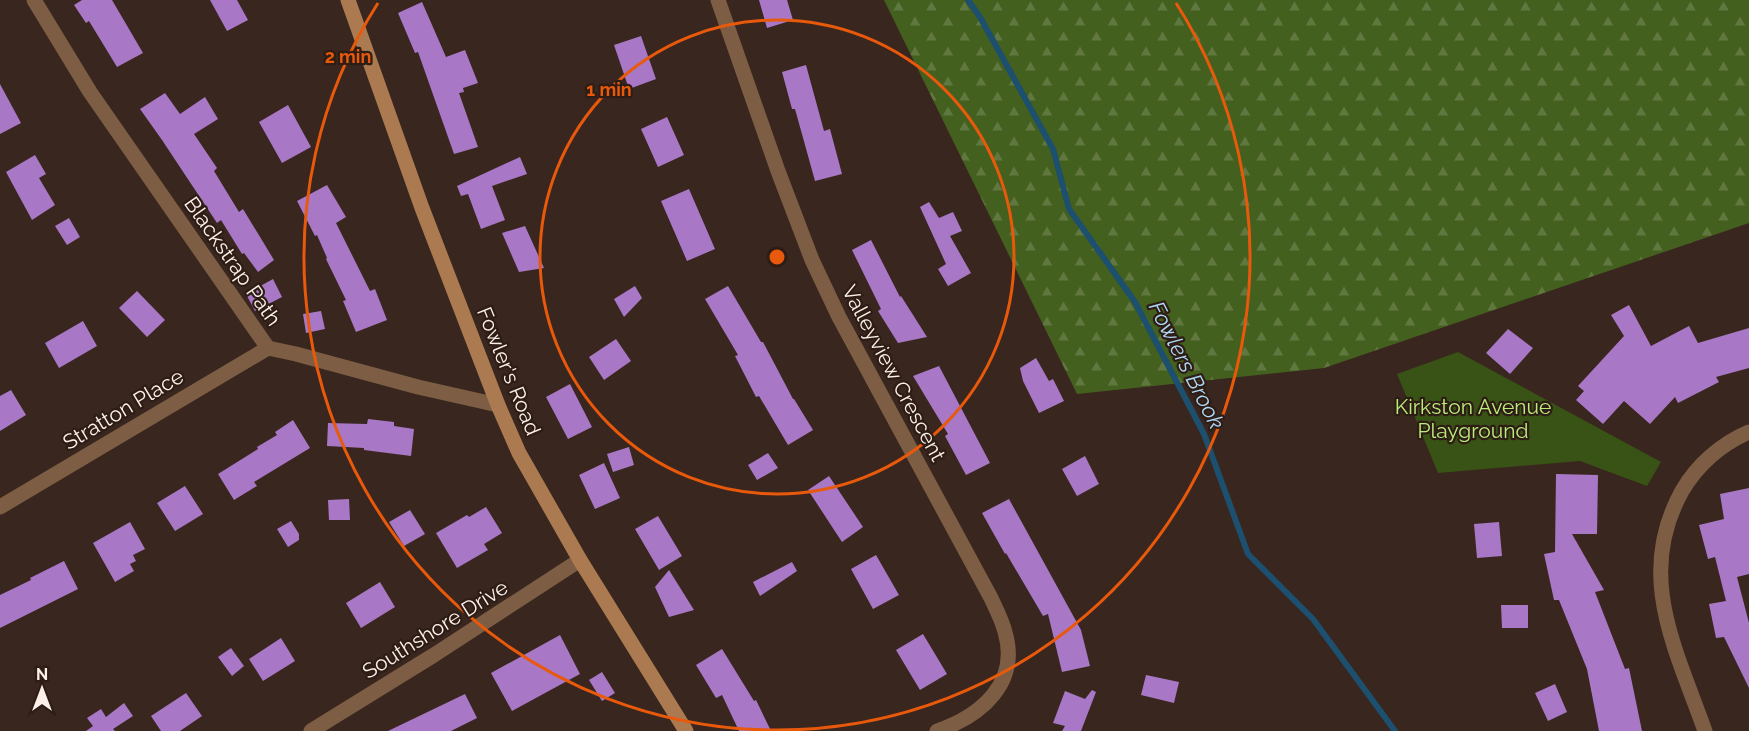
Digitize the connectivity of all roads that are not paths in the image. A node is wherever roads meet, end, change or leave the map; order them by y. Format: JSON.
{"nodes":[{"id":1,"x":34,"y":0,"type":"edge"},
{"id":2,"x":348,"y":0,"type":"edge"},
{"id":3,"x":717,"y":0,"type":"edge"},
{"id":4,"x":268,"y":348,"type":"junction"},
{"id":5,"x":498,"y":405,"type":"junction"},
{"id":6,"x":1749,"y":432,"type":"edge"},
{"id":7,"x":0,"y":507,"type":"edge"},
{"id":8,"x":580,"y":560,"type":"junction"},
{"id":9,"x":310,"y":731,"type":"edge"},
{"id":10,"x":686,"y":731,"type":"edge"},
{"id":11,"x":937,"y":731,"type":"edge"},
{"id":12,"x":1705,"y":731,"type":"edge"}],
"edges":[{"from":1,"to":4,"type":"street","name":"Blackstrap Path"},
{"from":2,"to":5,"type":"street","name":"Fowler's Road"},
{"from":3,"to":11,"type":"street","name":"Valleyview Crescent"},
{"from":4,"to":5,"type":"street","name":"Blackstrap Path"},
{"from":4,"to":7,"type":"street","name":"Stratton Place"},
{"from":5,"to":8,"type":"street","name":"Fowler's Road"},
{"from":6,"to":12,"type":"street"},
{"from":8,"to":9,"type":"street","name":"Southshore Drive"},
{"from":8,"to":10,"type":"street","name":"Fowler's Road"}]}
